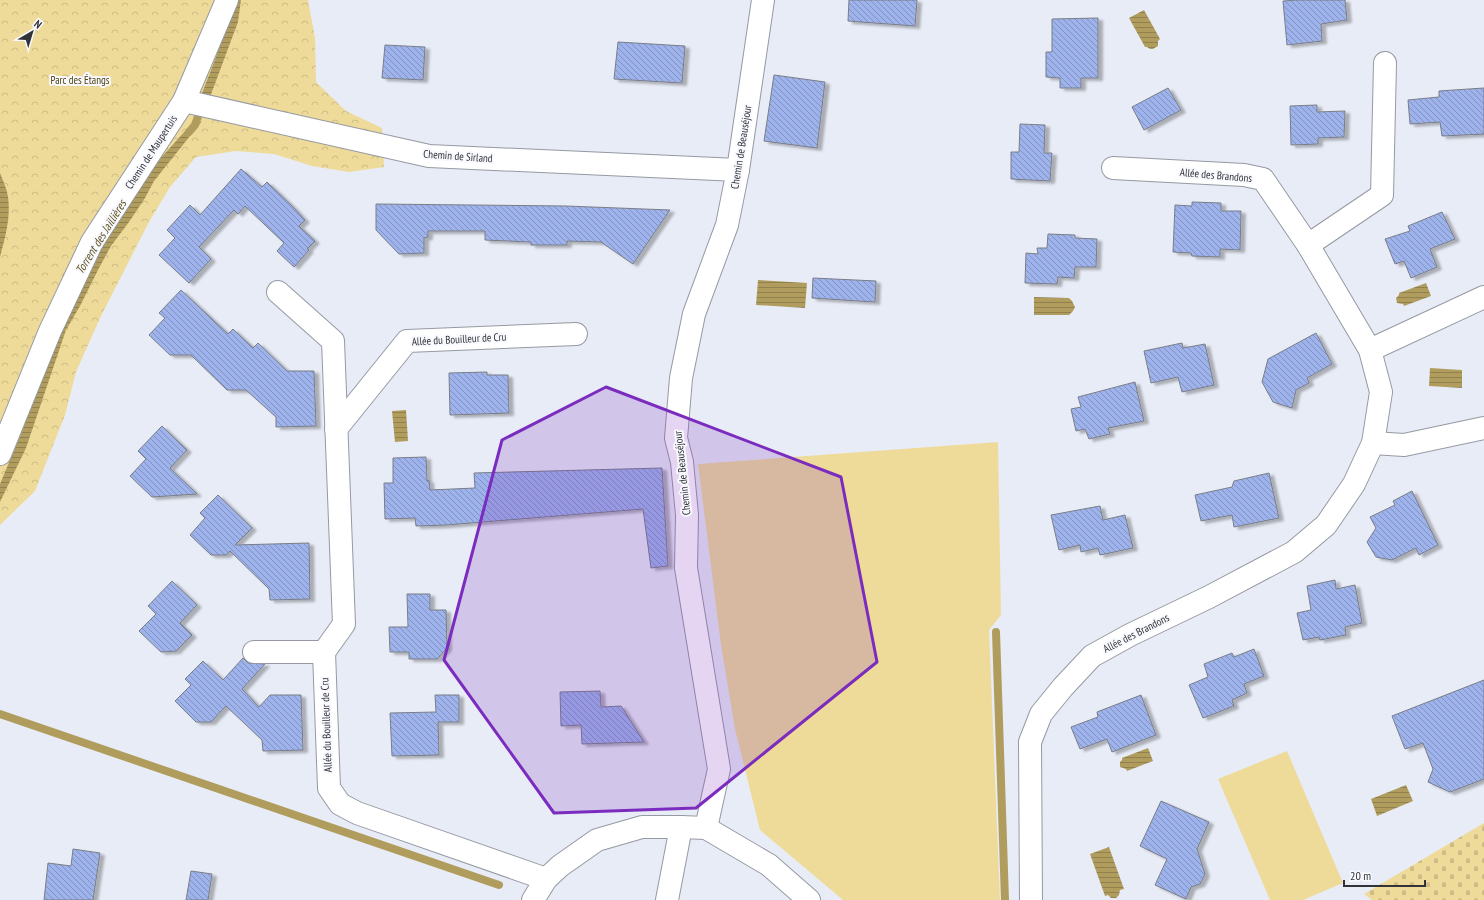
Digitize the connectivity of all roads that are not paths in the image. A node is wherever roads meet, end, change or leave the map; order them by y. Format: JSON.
{"nodes":[{"id":1,"x":227,"y":0,"type":"edge"},
{"id":2,"x":763,"y":0,"type":"edge"},
{"id":3,"x":1385,"y":63,"type":"dead end"},
{"id":4,"x":187,"y":102,"type":"junction"},
{"id":5,"x":1113,"y":168,"type":"dead end"},
{"id":6,"x":738,"y":170,"type":"junction"},
{"id":7,"x":1308,"y":245,"type":"junction"},
{"id":8,"x":278,"y":292,"type":"dead end"},
{"id":9,"x":1484,"y":297,"type":"edge"},
{"id":10,"x":576,"y":334,"type":"dead end"},
{"id":11,"x":1370,"y":350,"type":"junction"},
{"id":12,"x":1484,"y":428,"type":"edge"},
{"id":13,"x":336,"y":429,"type":"junction"},
{"id":14,"x":1373,"y":443,"type":"junction"},
{"id":15,"x":0,"y":454,"type":"edge"},
{"id":16,"x":254,"y":652,"type":"dead end"},
{"id":17,"x":324,"y":652,"type":"junction"},
{"id":18,"x":681,"y":827,"type":"junction"},
{"id":19,"x":706,"y":828,"type":"junction"},
{"id":20,"x":546,"y":879,"type":"junction"},
{"id":21,"x":534,"y":900,"type":"edge"},
{"id":22,"x":667,"y":900,"type":"edge"},
{"id":23,"x":809,"y":900,"type":"edge"},
{"id":24,"x":1031,"y":900,"type":"edge"}],
"edges":[{"from":1,"to":4,"type":"street","name":"Chemin de Maupertuis"},
{"from":2,"to":6,"type":"street","name":"Chemin de Beauséjour"},
{"from":3,"to":7,"type":"street"},
{"from":4,"to":6,"type":"street","name":"Chemin de Sirland"},
{"from":4,"to":15,"type":"street","name":"Chemin de Maupertuis"},
{"from":5,"to":7,"type":"street","name":"Allée des Brandons"},
{"from":6,"to":19,"type":"street","name":"Chemin de Beauséjour"},
{"from":7,"to":11,"type":"street","name":"Allée des Brandons"},
{"from":8,"to":13,"type":"street"},
{"from":9,"to":11,"type":"street"},
{"from":10,"to":13,"type":"street","name":"Allée du Bouilleur de Cru"},
{"from":11,"to":14,"type":"street","name":"Allée des Brandons"},
{"from":12,"to":14,"type":"street"},
{"from":13,"to":17,"type":"street"},
{"from":14,"to":24,"type":"street","name":"Allée des Brandons"},
{"from":16,"to":17,"type":"street"},
{"from":17,"to":20,"type":"street","name":"Allée du Bouilleur de Cru"},
{"from":18,"to":19,"type":"street"},
{"from":18,"to":20,"type":"street"},
{"from":18,"to":22,"type":"street"},
{"from":19,"to":23,"type":"street"},
{"from":20,"to":21,"type":"street"}]}
